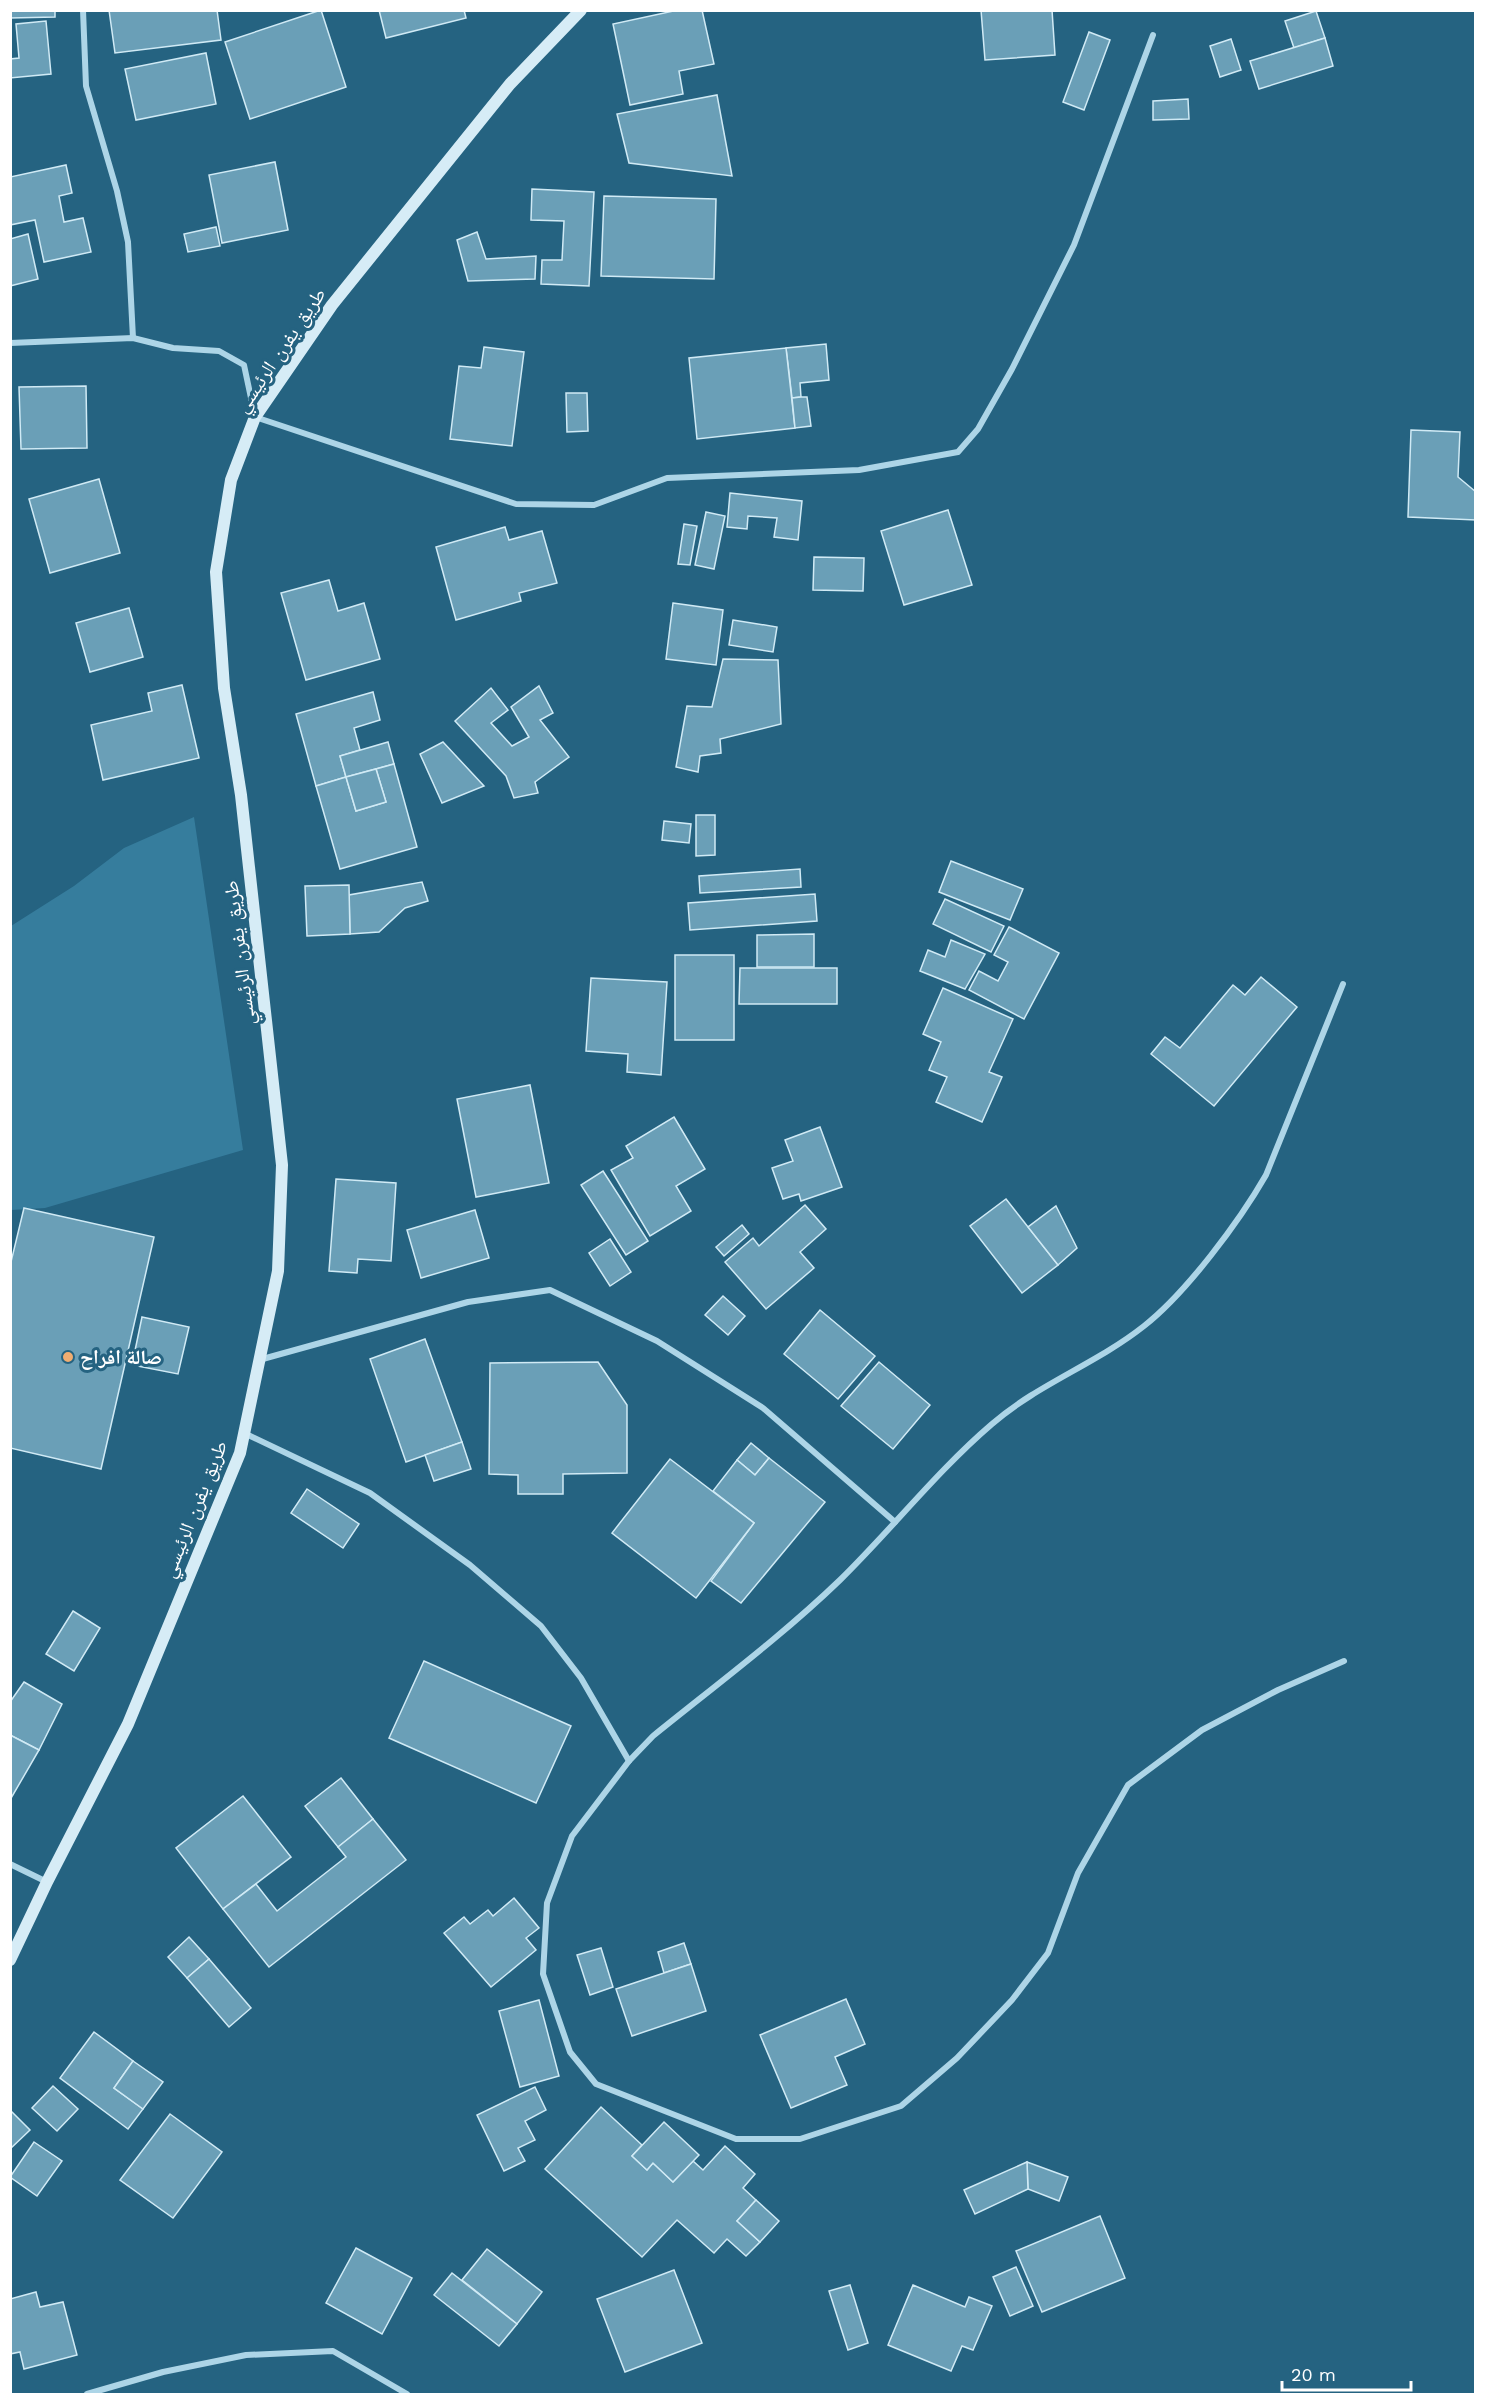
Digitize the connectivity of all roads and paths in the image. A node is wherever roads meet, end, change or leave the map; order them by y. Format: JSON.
{"nodes":[{"id":1,"x":83,"y":10,"type":"edge"},
{"id":2,"x":581,"y":10,"type":"edge"},
{"id":3,"x":1153,"y":34,"type":"dead end"},
{"id":4,"x":133,"y":338,"type":"junction"},
{"id":5,"x":10,"y":343,"type":"edge"},
{"id":6,"x":255,"y":417,"type":"junction"},
{"id":7,"x":1343,"y":984,"type":"dead end"},
{"id":8,"x":259,"y":1360,"type":"junction"},
{"id":9,"x":244,"y":1433,"type":"junction"},
{"id":10,"x":895,"y":1522,"type":"junction"},
{"id":11,"x":1344,"y":1661,"type":"dead end"},
{"id":12,"x":629,"y":1761,"type":"junction"},
{"id":13,"x":10,"y":1864,"type":"edge"},
{"id":14,"x":47,"y":1882,"type":"junction"},
{"id":15,"x":10,"y":1960,"type":"edge"},
{"id":16,"x":87,"y":2394,"type":"edge"},
{"id":17,"x":407,"y":2394,"type":"edge"}],
"edges":[{"from":1,"to":4,"type":"street"},
{"from":2,"to":6,"type":"main road","name":"طريق يفرن الرئيسي"},
{"from":3,"to":6,"type":"street"},
{"from":4,"to":5,"type":"street"},
{"from":4,"to":6,"type":"street"},
{"from":6,"to":8,"type":"main road","name":"طريق يفرن الرئيسي"},
{"from":7,"to":10,"type":"street"},
{"from":8,"to":9,"type":"main road","name":"طريق يفرن الرئيسي"},
{"from":8,"to":10,"type":"street"},
{"from":9,"to":12,"type":"street"},
{"from":9,"to":14,"type":"main road","name":"طريق يفرن الرئيسي"},
{"from":10,"to":12,"type":"street"},
{"from":11,"to":12,"type":"street"},
{"from":13,"to":14,"type":"street"},
{"from":14,"to":15,"type":"main road","name":"طريق يفرن الرئيسي"},
{"from":16,"to":17,"type":"street"}]}
